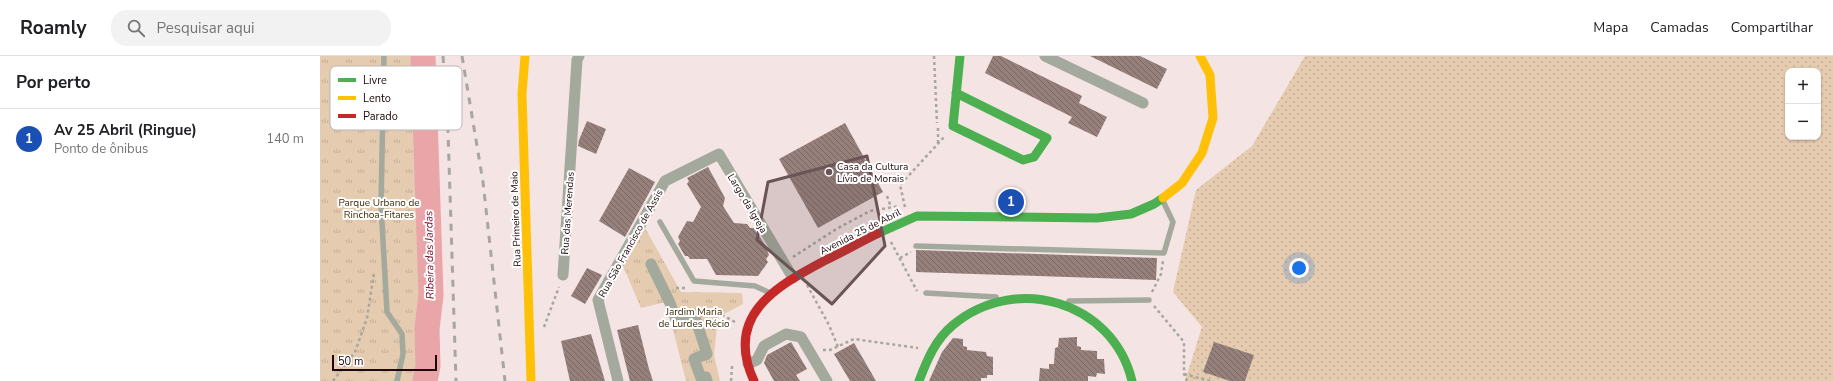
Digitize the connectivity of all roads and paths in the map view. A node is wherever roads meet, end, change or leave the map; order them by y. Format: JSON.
{"nodes":[{"id":1,"x":384,"y":56,"type":"edge"},
{"id":2,"x":525,"y":56,"type":"edge"},
{"id":3,"x":579,"y":56,"type":"edge"},
{"id":4,"x":934,"y":56,"type":"edge"},
{"id":5,"x":960,"y":56,"type":"edge"},
{"id":6,"x":1045,"y":56,"type":"edge"},
{"id":7,"x":1200,"y":56,"type":"edge"},
{"id":8,"x":384,"y":66,"type":"edge"},
{"id":9,"x":956,"y":93,"type":"junction"},
{"id":10,"x":1143,"y":104,"type":"dead end"},
{"id":11,"x":383,"y":130,"type":"edge"},
{"id":12,"x":691,"y":168,"type":"joint"},
{"id":13,"x":887,"y":196,"type":"dead end"},
{"id":14,"x":902,"y":197,"type":"dead end"},
{"id":15,"x":1162,"y":199,"type":"junction"},
{"id":16,"x":909,"y":204,"type":"dead end"},
{"id":17,"x":891,"y":207,"type":"junction"},
{"id":18,"x":660,"y":222,"type":"dead end"},
{"id":19,"x":884,"y":230,"type":"junction"},
{"id":20,"x":916,"y":246,"type":"dead end"},
{"id":21,"x":1164,"y":253,"type":"junction"},
{"id":22,"x":785,"y":263,"type":"junction"},
{"id":23,"x":651,"y":264,"type":"dead end"},
{"id":24,"x":374,"y":272,"type":"dead end"},
{"id":25,"x":564,"y":275,"type":"joint"},
{"id":26,"x":797,"y":276,"type":"junction"},
{"id":27,"x":673,"y":282,"type":"dead end"},
{"id":28,"x":694,"y":282,"type":"junction"},
{"id":29,"x":772,"y":293,"type":"junction"},
{"id":30,"x":926,"y":293,"type":"joint"},
{"id":31,"x":1024,"y":298,"type":"junction"},
{"id":32,"x":1149,"y":300,"type":"junction"},
{"id":33,"x":1054,"y":301,"type":"junction"},
{"id":34,"x":738,"y":323,"type":"dead end"},
{"id":35,"x":544,"y":329,"type":"dead end"},
{"id":36,"x":711,"y":337,"type":"dead end"},
{"id":37,"x":838,"y":347,"type":"junction"},
{"id":38,"x":808,"y":348,"type":"junction"},
{"id":39,"x":931,"y":350,"type":"junction"},
{"id":40,"x":748,"y":364,"type":"junction"},
{"id":41,"x":1184,"y":374,"type":"junction"},
{"id":42,"x":333,"y":381,"type":"edge"},
{"id":43,"x":397,"y":381,"type":"edge"},
{"id":44,"x":531,"y":381,"type":"edge"},
{"id":45,"x":618,"y":381,"type":"edge"},
{"id":46,"x":707,"y":381,"type":"edge"},
{"id":47,"x":754,"y":381,"type":"edge"},
{"id":48,"x":827,"y":381,"type":"edge"},
{"id":49,"x":919,"y":381,"type":"edge"},
{"id":50,"x":1132,"y":381,"type":"edge"},
{"id":51,"x":1187,"y":381,"type":"edge"},
{"id":52,"x":1210,"y":381,"type":"edge"}],
"edges":[{"from":1,"to":8,"type":"lane"},
{"from":2,"to":44,"type":"street","name":"Rua Primeiro de Maio"},
{"from":3,"to":25,"type":"street","name":"Rua das Merendas"},
{"from":4,"to":14,"type":"path"},
{"from":5,"to":9,"type":"street"},
{"from":6,"to":10,"type":"street"},
{"from":7,"to":15,"type":"street","name":"Avenida 25 de Abril"},
{"from":9,"to":9,"type":"street"},
{"from":11,"to":43,"type":"lane"},
{"from":12,"to":22,"type":"street","name":"Largo da Igreja"},
{"from":12,"to":45,"type":"street","name":"Rua São Francisco de Assis"},
{"from":13,"to":17,"type":"path"},
{"from":15,"to":19,"type":"street","name":"Avenida 25 de Abril"},
{"from":15,"to":21,"type":"lane"},
{"from":16,"to":17,"type":"path"},
{"from":17,"to":22,"type":"path"},
{"from":18,"to":28,"type":"lane"},
{"from":19,"to":26,"type":"street","name":"Avenida 25 de Abril"},
{"from":19,"to":30,"type":"path"},
{"from":20,"to":21,"type":"lane"},
{"from":21,"to":32,"type":"path"},
{"from":22,"to":26,"type":"street","name":"Largo da Igreja"},
{"from":23,"to":46,"type":"street"},
{"from":24,"to":42,"type":"path"},
{"from":25,"to":35,"type":"path"},
{"from":26,"to":29,"type":"street","name":"Avenida 25 de Abril"},
{"from":26,"to":37,"type":"path"},
{"from":27,"to":28,"type":"path"},
{"from":28,"to":29,"type":"lane"},
{"from":29,"to":40,"type":"street","name":"Avenida 25 de Abril"},
{"from":30,"to":31,"type":"lane"},
{"from":31,"to":33,"type":"street"},
{"from":31,"to":39,"type":"street"},
{"from":32,"to":33,"type":"lane"},
{"from":32,"to":41,"type":"path"},
{"from":33,"to":50,"type":"street"},
{"from":34,"to":36,"type":"path"},
{"from":37,"to":38,"type":"path"},
{"from":37,"to":39,"type":"path"},
{"from":38,"to":40,"type":"street"},
{"from":38,"to":48,"type":"street"},
{"from":39,"to":49,"type":"street"},
{"from":40,"to":47,"type":"street","name":"Avenida 25 de Abril"},
{"from":41,"to":51,"type":"path"},
{"from":41,"to":52,"type":"path"}]}
